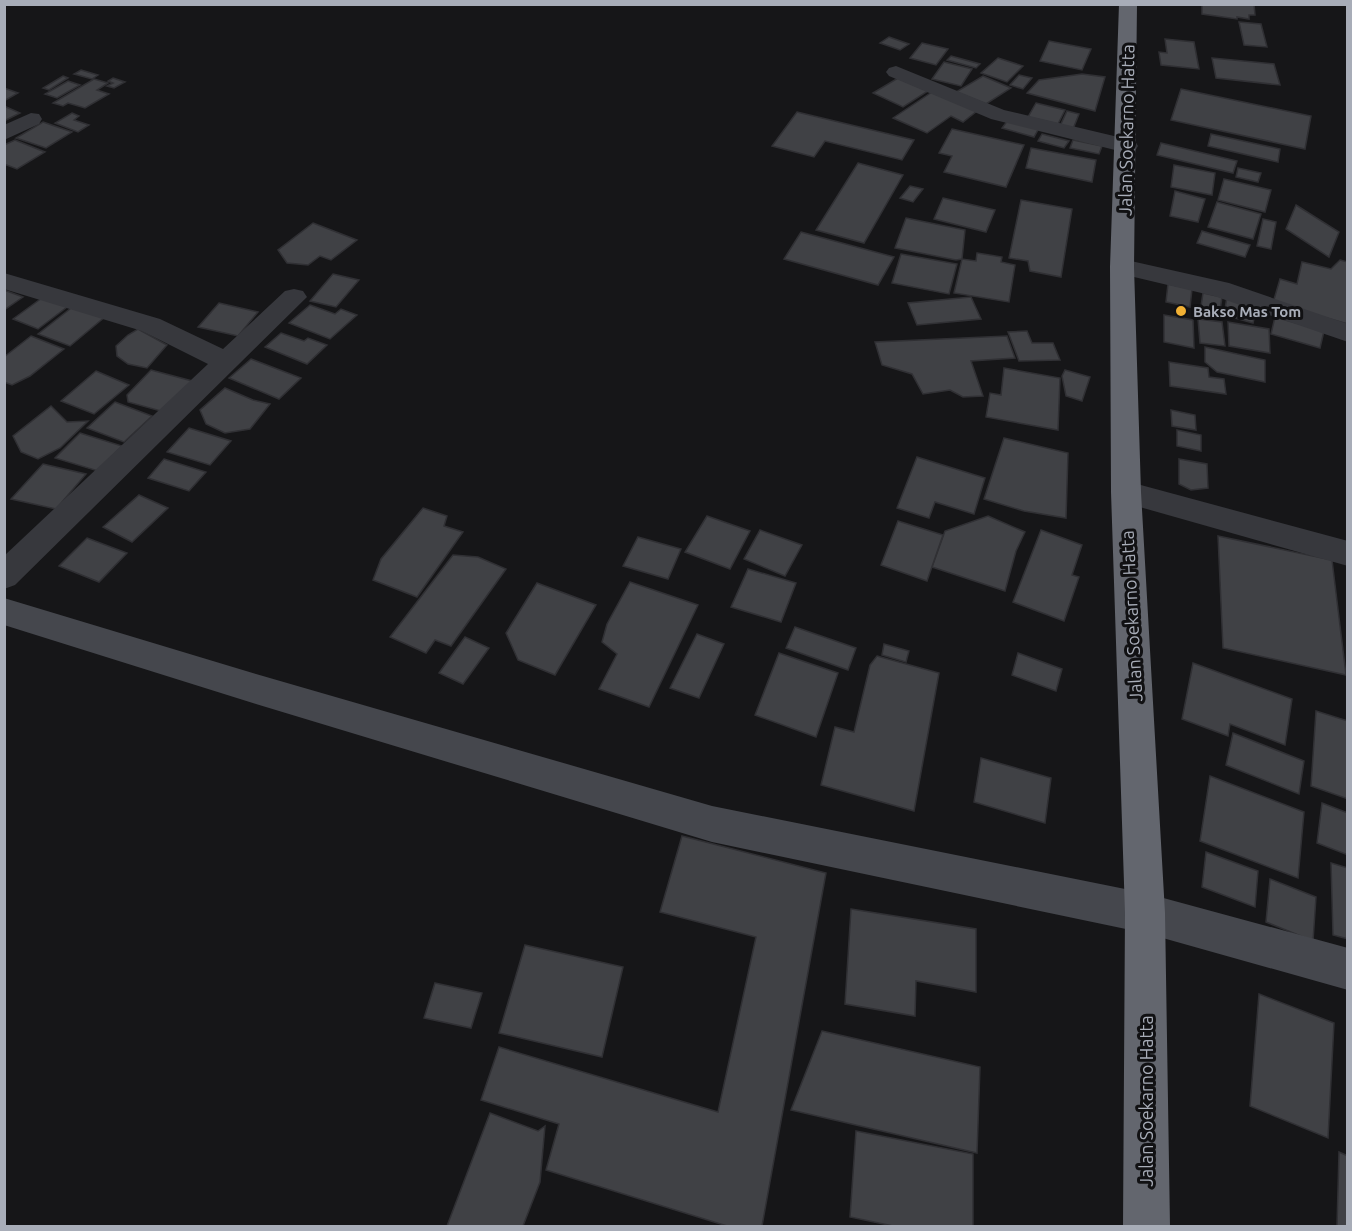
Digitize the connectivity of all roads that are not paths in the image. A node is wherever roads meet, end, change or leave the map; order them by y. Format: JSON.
{"nodes":[{"id":1,"x":1128,"y":4,"type":"edge"},
{"id":2,"x":896,"y":72,"type":"dead end"},
{"id":3,"x":31,"y":119,"type":"dead end"},
{"id":4,"x":4,"y":134,"type":"edge"},
{"id":5,"x":1127,"y":146,"type":"junction"},
{"id":6,"x":1122,"y":267,"type":"junction"},
{"id":7,"x":4,"y":281,"type":"edge"},
{"id":8,"x":294,"y":297,"type":"dead end"},
{"id":9,"x":1347,"y":333,"type":"edge"},
{"id":10,"x":227,"y":363,"type":"junction"},
{"id":11,"x":1126,"y":492,"type":"junction"},
{"id":12,"x":1347,"y":554,"type":"edge"},
{"id":13,"x":4,"y":576,"type":"edge"},
{"id":14,"x":4,"y":611,"type":"edge"},
{"id":15,"x":1145,"y":914,"type":"junction"},
{"id":16,"x":1347,"y":969,"type":"edge"},
{"id":17,"x":1147,"y":1227,"type":"edge"}],
"edges":[{"from":1,"to":5,"type":"highway","name":"Jalan Soekarno Hatta"},
{"from":2,"to":5,"type":"street"},
{"from":3,"to":4,"type":"street"},
{"from":5,"to":6,"type":"highway","name":"Jalan Soekarno Hatta"},
{"from":6,"to":9,"type":"street"},
{"from":6,"to":11,"type":"highway","name":"Jalan Soekarno Hatta"},
{"from":7,"to":10,"type":"street"},
{"from":8,"to":10,"type":"street"},
{"from":10,"to":13,"type":"street"},
{"from":11,"to":12,"type":"street"},
{"from":11,"to":15,"type":"highway","name":"Jalan Soekarno Hatta"},
{"from":14,"to":15,"type":"street"},
{"from":15,"to":16,"type":"street"},
{"from":15,"to":17,"type":"highway","name":"Jalan Soekarno Hatta"}]}
